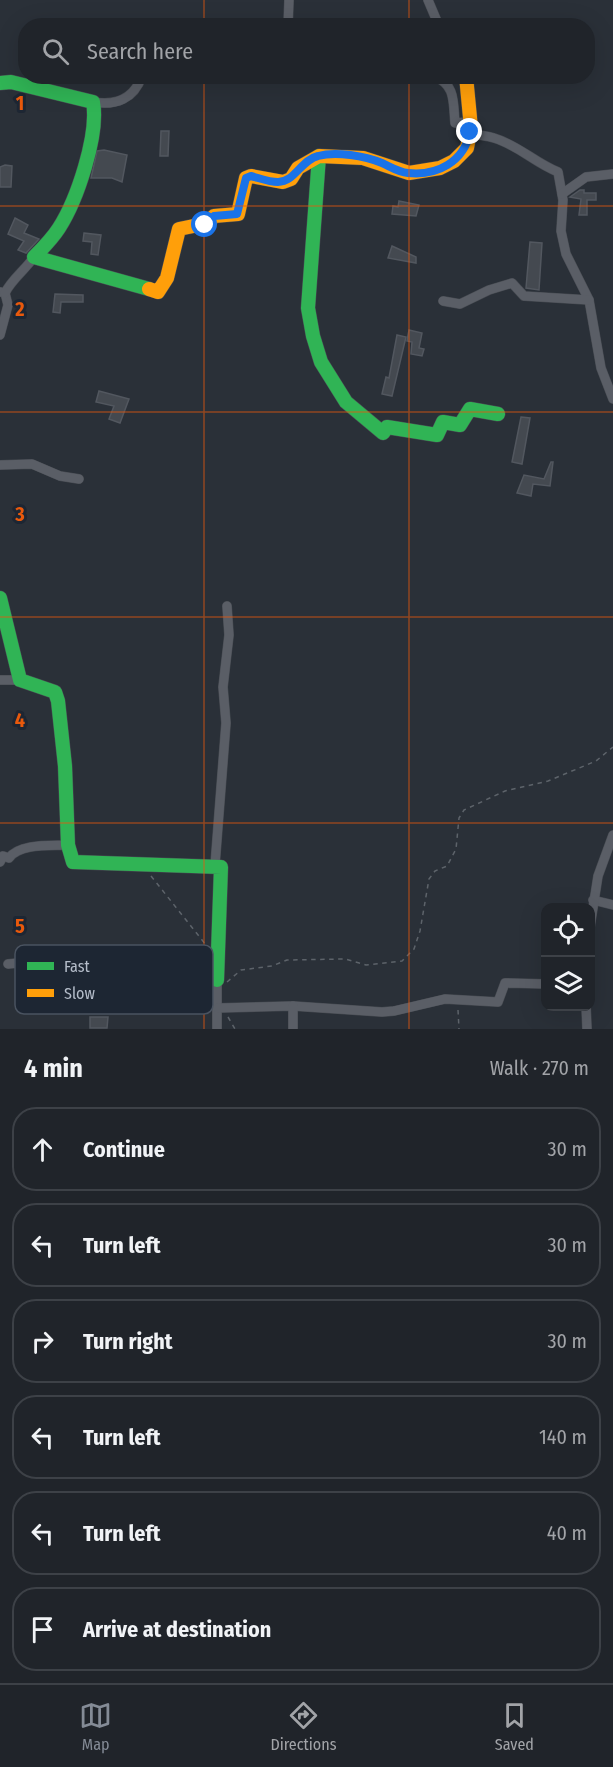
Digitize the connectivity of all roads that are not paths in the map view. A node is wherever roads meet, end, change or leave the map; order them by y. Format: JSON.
{"nodes":[{"id":1,"x":289,"y":0,"type":"edge"},
{"id":2,"x":428,"y":0,"type":"edge"},
{"id":3,"x":288,"y":18,"type":"edge"},
{"id":4,"x":436,"y":18,"type":"edge"},
{"id":5,"x":0,"y":83,"type":"edge"},
{"id":6,"x":139,"y":84,"type":"edge"},
{"id":7,"x":448,"y":84,"type":"edge"},
{"id":8,"x":467,"y":84,"type":"edge"},
{"id":9,"x":93,"y":102,"type":"junction"},
{"id":10,"x":470,"y":132,"type":"junction"},
{"id":11,"x":319,"y":156,"type":"junction"},
{"id":12,"x":613,"y":174,"type":"edge"},
{"id":13,"x":562,"y":194,"type":"junction"},
{"id":14,"x":34,"y":257,"type":"junction"},
{"id":15,"x":2,"y":293,"type":"edge"},
{"id":16,"x":589,"y":300,"type":"junction"},
{"id":17,"x":443,"y":301,"type":"dead end"},
{"id":18,"x":0,"y":335,"type":"edge"},
{"id":19,"x":613,"y":399,"type":"edge"},
{"id":20,"x":498,"y":414,"type":"dead end"},
{"id":21,"x":0,"y":465,"type":"edge"},
{"id":22,"x":79,"y":479,"type":"dead end"},
{"id":23,"x":0,"y":598,"type":"edge"},
{"id":24,"x":227,"y":606,"type":"dead end"},
{"id":25,"x":0,"y":680,"type":"edge"},
{"id":26,"x":20,"y":680,"type":"junction"},
{"id":27,"x":613,"y":835,"type":"edge"},
{"id":28,"x":68,"y":845,"type":"junction"},
{"id":29,"x":0,"y":862,"type":"edge"},
{"id":30,"x":215,"y":865,"type":"junction"},
{"id":31,"x":593,"y":900,"type":"junction"},
{"id":32,"x":593,"y":903,"type":"edge"},
{"id":33,"x":613,"y":904,"type":"edge"},
{"id":34,"x":15,"y":963,"type":"edge"},
{"id":35,"x":8,"y":964,"type":"dead end"},
{"id":36,"x":213,"y":980,"type":"edge"},
{"id":37,"x":217,"y":980,"type":"junction"},
{"id":38,"x":541,"y":984,"type":"edge"},
{"id":39,"x":294,"y":1006,"type":"junction"},
{"id":40,"x":218,"y":1008,"type":"junction"},
{"id":41,"x":586,"y":1011,"type":"edge"},
{"id":42,"x":217,"y":1029,"type":"edge"},
{"id":43,"x":293,"y":1029,"type":"edge"},
{"id":44,"x":587,"y":1029,"type":"edge"}],
"edges":[{"from":1,"to":3,"type":"street"},
{"from":2,"to":4,"type":"street"},
{"from":5,"to":9,"type":"street"},
{"from":6,"to":9,"type":"street"},
{"from":7,"to":10,"type":"street"},
{"from":8,"to":10,"type":"street"},
{"from":9,"to":14,"type":"street"},
{"from":10,"to":11,"type":"street"},
{"from":10,"to":13,"type":"street"},
{"from":11,"to":14,"type":"street"},
{"from":11,"to":20,"type":"street"},
{"from":12,"to":13,"type":"street"},
{"from":13,"to":16,"type":"street"},
{"from":14,"to":15,"type":"street"},
{"from":15,"to":18,"type":"street"},
{"from":16,"to":17,"type":"street"},
{"from":16,"to":19,"type":"street"},
{"from":21,"to":22,"type":"street"},
{"from":23,"to":26,"type":"street"},
{"from":24,"to":30,"type":"street"},
{"from":25,"to":26,"type":"street"},
{"from":26,"to":28,"type":"street"},
{"from":27,"to":31,"type":"street"},
{"from":28,"to":29,"type":"street"},
{"from":28,"to":30,"type":"street"},
{"from":30,"to":37,"type":"street"},
{"from":31,"to":32,"type":"street"},
{"from":31,"to":33,"type":"street"},
{"from":34,"to":35,"type":"street"},
{"from":36,"to":37,"type":"street"},
{"from":37,"to":40,"type":"street"},
{"from":38,"to":39,"type":"street"},
{"from":39,"to":40,"type":"street"},
{"from":39,"to":43,"type":"street"},
{"from":40,"to":42,"type":"street"},
{"from":41,"to":44,"type":"street"}]}
